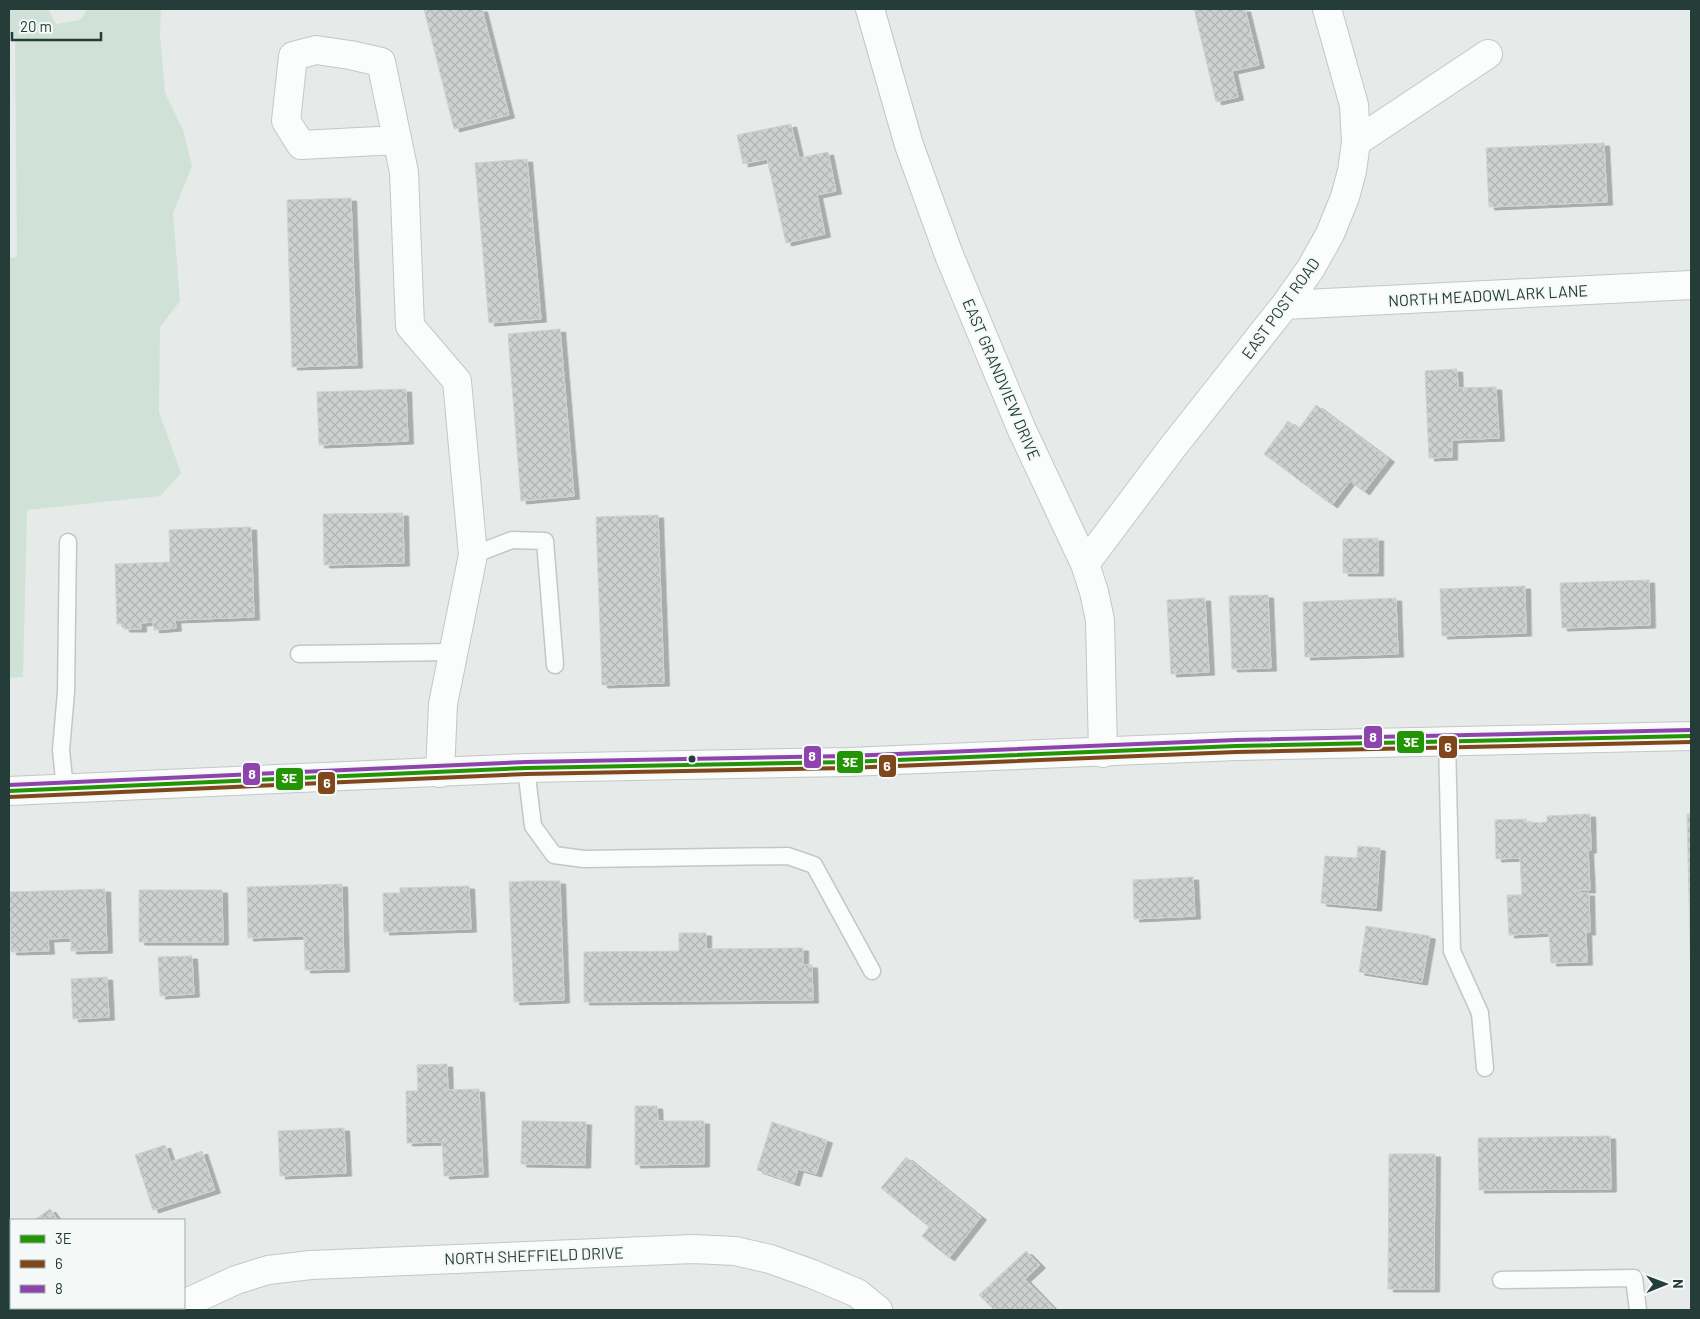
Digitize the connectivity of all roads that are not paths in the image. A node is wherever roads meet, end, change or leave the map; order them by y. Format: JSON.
{"nodes":[{"id":1,"x":870,"y":9,"type":"edge"},
{"id":2,"x":1327,"y":9,"type":"edge"},
{"id":3,"x":1488,"y":54,"type":"dead end"},
{"id":4,"x":397,"y":140,"type":"junction"},
{"id":5,"x":1356,"y":142,"type":"junction"},
{"id":6,"x":1691,"y":285,"type":"edge"},
{"id":7,"x":1285,"y":305,"type":"junction"},
{"id":8,"x":68,"y":542,"type":"dead end"},
{"id":9,"x":473,"y":555,"type":"junction"},
{"id":10,"x":1085,"y":564,"type":"junction"},
{"id":11,"x":454,"y":652,"type":"junction"},
{"id":12,"x":299,"y":654,"type":"dead end"},
{"id":13,"x":554,"y":665,"type":"dead end"},
{"id":14,"x":1691,"y":736,"type":"edge"},
{"id":15,"x":1447,"y":741,"type":"junction"},
{"id":16,"x":1103,"y":753,"type":"junction"},
{"id":17,"x":526,"y":768,"type":"junction"},
{"id":18,"x":440,"y":773,"type":"junction"},
{"id":19,"x":65,"y":789,"type":"junction"},
{"id":20,"x":9,"y":791,"type":"edge"},
{"id":21,"x":872,"y":971,"type":"dead end"},
{"id":22,"x":1485,"y":1068,"type":"dead end"},
{"id":23,"x":1501,"y":1280,"type":"dead end"},
{"id":24,"x":185,"y":1304,"type":"edge"},
{"id":25,"x":878,"y":1310,"type":"edge"},
{"id":26,"x":1638,"y":1310,"type":"edge"}],
"edges":[{"from":1,"to":10,"type":"street","name":"EAST GRANDVIEW DRIVE"},
{"from":2,"to":5,"type":"street","name":"EAST POST ROAD"},
{"from":3,"to":5,"type":"street"},
{"from":4,"to":4,"type":"street"},
{"from":4,"to":9,"type":"street"},
{"from":5,"to":7,"type":"street","name":"EAST POST ROAD"},
{"from":6,"to":7,"type":"street","name":"NORTH MEADOWLARK LANE"},
{"from":7,"to":10,"type":"street","name":"EAST POST ROAD"},
{"from":8,"to":19,"type":"lane"},
{"from":9,"to":11,"type":"street"},
{"from":9,"to":13,"type":"lane"},
{"from":10,"to":16,"type":"street","name":"EAST GRANDVIEW DRIVE"},
{"from":11,"to":12,"type":"lane"},
{"from":11,"to":18,"type":"street"},
{"from":14,"to":15,"type":"street"},
{"from":15,"to":16,"type":"street"},
{"from":15,"to":22,"type":"lane"},
{"from":16,"to":17,"type":"street"},
{"from":17,"to":18,"type":"street"},
{"from":17,"to":21,"type":"lane"},
{"from":18,"to":19,"type":"street"},
{"from":19,"to":20,"type":"street"},
{"from":23,"to":26,"type":"lane"},
{"from":24,"to":25,"type":"street","name":"NORTH SHEFFIELD DRIVE"}]}
